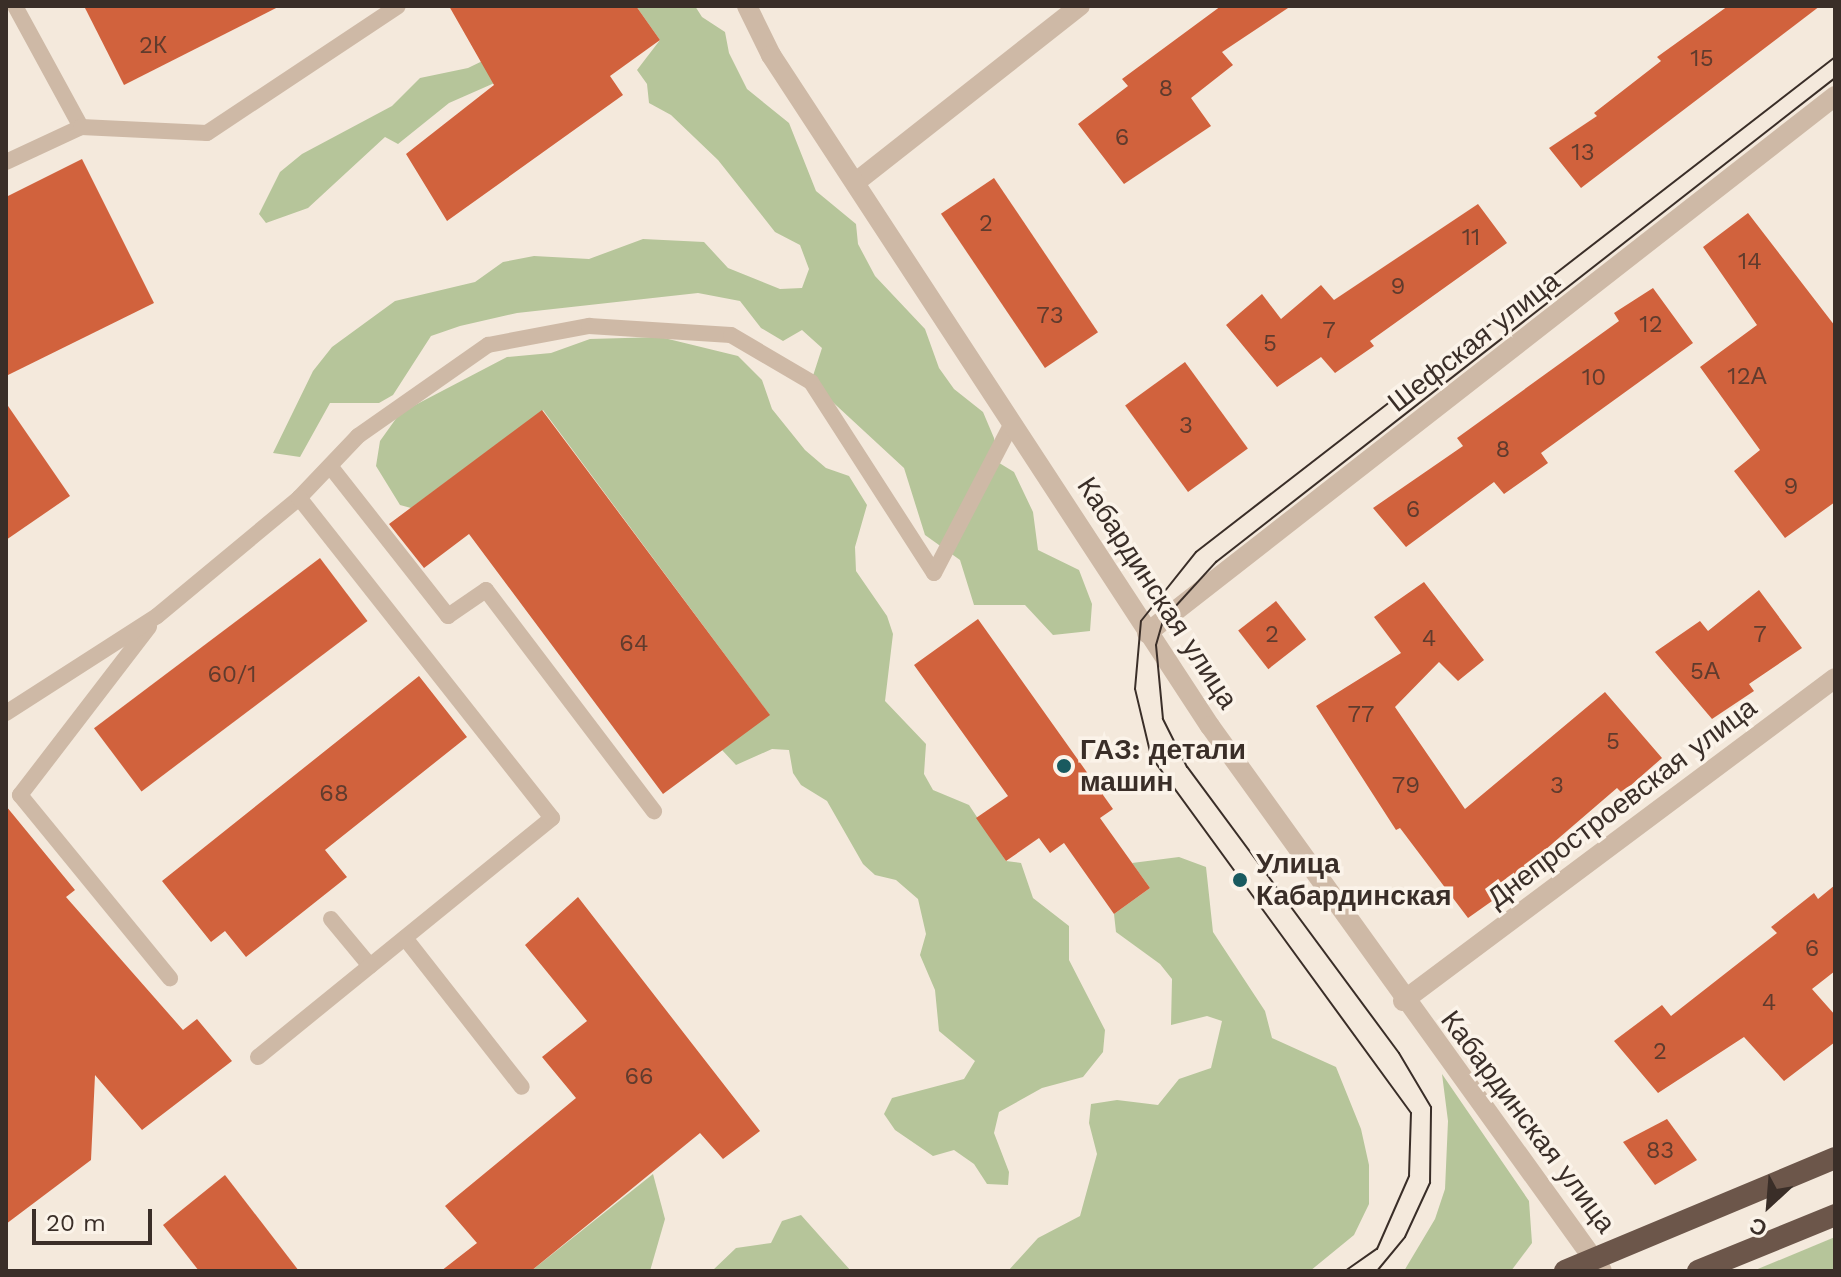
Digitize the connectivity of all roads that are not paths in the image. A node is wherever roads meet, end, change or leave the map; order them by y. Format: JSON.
{"nodes":[{"id":1,"x":15,"y":6,"type":"edge"},
{"id":2,"x":398,"y":6,"type":"edge"},
{"id":3,"x":747,"y":6,"type":"edge"},
{"id":4,"x":1080,"y":6,"type":"edge"},
{"id":5,"x":1835,"y":96,"type":"edge"},
{"id":6,"x":81,"y":127,"type":"junction"},
{"id":7,"x":6,"y":162,"type":"edge"},
{"id":8,"x":856,"y":182,"type":"junction"},
{"id":9,"x":1012,"y":423,"type":"junction"},
{"id":10,"x":330,"y":466,"type":"junction"},
{"id":11,"x":299,"y":498,"type":"junction"},
{"id":12,"x":157,"y":616,"type":"junction"},
{"id":13,"x":1147,"y":633,"type":"junction"},
{"id":14,"x":1835,"y":678,"type":"edge"},
{"id":15,"x":6,"y":713,"type":"edge"},
{"id":16,"x":654,"y":811,"type":"dead end"},
{"id":17,"x":331,"y":919,"type":"dead end"},
{"id":18,"x":405,"y":938,"type":"junction"},
{"id":19,"x":370,"y":966,"type":"junction"},
{"id":20,"x":170,"y":978,"type":"dead end"},
{"id":21,"x":1403,"y":1001,"type":"junction"},
{"id":22,"x":258,"y":1057,"type":"dead end"},
{"id":23,"x":522,"y":1087,"type":"dead end"},
{"id":24,"x":1835,"y":1158,"type":"edge"},
{"id":25,"x":1835,"y":1215,"type":"edge"},
{"id":26,"x":1598,"y":1265,"type":"edge"},
{"id":27,"x":1565,"y":1271,"type":"edge"},
{"id":28,"x":1698,"y":1271,"type":"edge"}],
"edges":[{"from":1,"to":6,"type":"lane"},
{"from":2,"to":6,"type":"lane"},
{"from":3,"to":8,"type":"street","name":"Кабардинская улица"},
{"from":4,"to":8,"type":"street"},
{"from":5,"to":13,"type":"street","name":"Шефская улица"},
{"from":6,"to":7,"type":"lane"},
{"from":8,"to":9,"type":"street","name":"Кабардинская улица"},
{"from":9,"to":10,"type":"lane"},
{"from":9,"to":13,"type":"street","name":"Кабардинская улица"},
{"from":10,"to":11,"type":"lane"},
{"from":10,"to":16,"type":"lane"},
{"from":11,"to":12,"type":"lane"},
{"from":11,"to":18,"type":"lane"},
{"from":12,"to":15,"type":"lane"},
{"from":12,"to":20,"type":"lane"},
{"from":13,"to":21,"type":"street","name":"Кабардинская улица"},
{"from":14,"to":21,"type":"street","name":"Днепростроевская улица"},
{"from":17,"to":19,"type":"lane"},
{"from":18,"to":19,"type":"lane"},
{"from":18,"to":23,"type":"lane"},
{"from":19,"to":22,"type":"lane"},
{"from":21,"to":26,"type":"street","name":"Кабардинская улица"},
{"from":24,"to":26,"type":"highway"},
{"from":25,"to":28,"type":"highway"},
{"from":26,"to":27,"type":"highway"}]}
